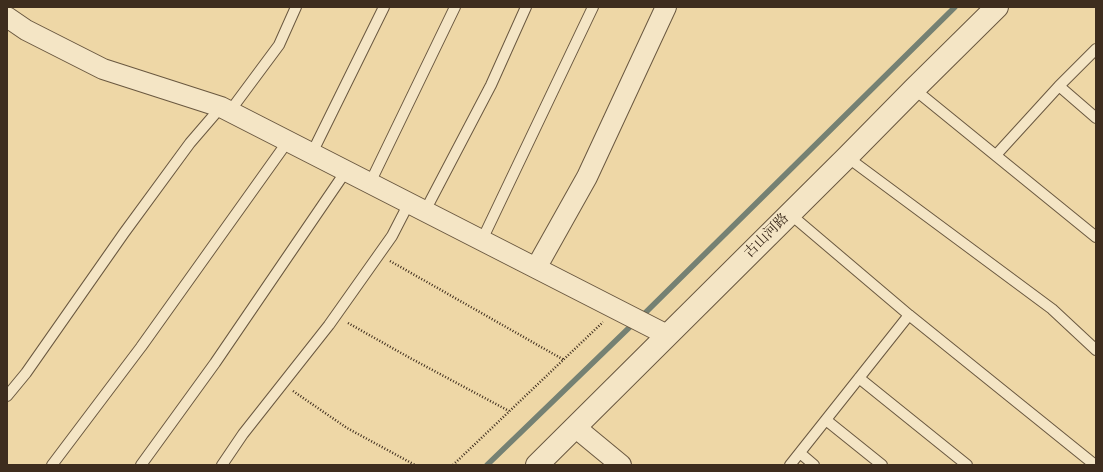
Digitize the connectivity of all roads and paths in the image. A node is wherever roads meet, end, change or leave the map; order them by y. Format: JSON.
{"nodes":[{"id":1,"x":296,"y":7,"type":"edge"},
{"id":2,"x":384,"y":7,"type":"edge"},
{"id":3,"x":455,"y":7,"type":"edge"},
{"id":4,"x":526,"y":7,"type":"edge"},
{"id":5,"x":593,"y":7,"type":"edge"},
{"id":6,"x":666,"y":7,"type":"edge"},
{"id":7,"x":998,"y":7,"type":"edge"},
{"id":8,"x":7,"y":18,"type":"edge"},
{"id":9,"x":1096,"y":49,"type":"edge"},
{"id":10,"x":1059,"y":86,"type":"junction"},
{"id":11,"x":914,"y":89,"type":"junction"},
{"id":12,"x":226,"y":109,"type":"junction"},
{"id":13,"x":1096,"y":118,"type":"edge"},
{"id":14,"x":288,"y":141,"type":"junction"},
{"id":15,"x":312,"y":153,"type":"junction"},
{"id":16,"x":996,"y":155,"type":"junction"},
{"id":17,"x":847,"y":157,"type":"junction"},
{"id":18,"x":346,"y":171,"type":"junction"},
{"id":19,"x":370,"y":183,"type":"junction"},
{"id":20,"x":417,"y":207,"type":"junction"},
{"id":21,"x":790,"y":214,"type":"junction"},
{"id":22,"x":1096,"y":237,"type":"edge"},
{"id":23,"x":482,"y":240,"type":"junction"},
{"id":24,"x":379,"y":255,"type":"junction"},
{"id":25,"x":536,"y":268,"type":"junction"},
{"id":26,"x":909,"y":315,"type":"junction"},
{"id":27,"x":335,"y":316,"type":"junction"},
{"id":28,"x":631,"y":317,"type":"junction"},
{"id":29,"x":667,"y":336,"type":"junction"},
{"id":30,"x":1096,"y":350,"type":"edge"},
{"id":31,"x":564,"y":360,"type":"junction"},
{"id":32,"x":859,"y":378,"type":"junction"},
{"id":33,"x":283,"y":384,"type":"junction"},
{"id":34,"x":7,"y":396,"type":"edge"},
{"id":35,"x":509,"y":411,"type":"junction"},
{"id":36,"x":826,"y":420,"type":"junction"},
{"id":37,"x":575,"y":427,"type":"junction"},
{"id":38,"x":800,"y":453,"type":"junction"},
{"id":39,"x":52,"y":465,"type":"edge"},
{"id":40,"x":141,"y":465,"type":"edge"},
{"id":41,"x":222,"y":465,"type":"edge"},
{"id":42,"x":415,"y":465,"type":"edge"},
{"id":43,"x":453,"y":465,"type":"edge"},
{"id":44,"x":537,"y":465,"type":"edge"},
{"id":45,"x":621,"y":465,"type":"edge"},
{"id":46,"x":790,"y":465,"type":"edge"},
{"id":47,"x":814,"y":465,"type":"edge"},
{"id":48,"x":882,"y":465,"type":"edge"},
{"id":49,"x":967,"y":465,"type":"edge"},
{"id":50,"x":1095,"y":465,"type":"edge"}],
"edges":[{"from":1,"to":12,"type":"lane"},
{"from":2,"to":15,"type":"lane"},
{"from":3,"to":19,"type":"lane"},
{"from":4,"to":20,"type":"lane"},
{"from":5,"to":23,"type":"lane"},
{"from":6,"to":25,"type":"street"},
{"from":7,"to":11,"type":"street","name":"古山河路"},
{"from":8,"to":12,"type":"street"},
{"from":9,"to":10,"type":"lane"},
{"from":10,"to":13,"type":"lane"},
{"from":10,"to":16,"type":"lane"},
{"from":11,"to":16,"type":"lane"},
{"from":11,"to":17,"type":"street","name":"古山河路"},
{"from":12,"to":14,"type":"street"},
{"from":12,"to":34,"type":"lane"},
{"from":14,"to":15,"type":"street"},
{"from":14,"to":39,"type":"lane"},
{"from":15,"to":18,"type":"street"},
{"from":16,"to":22,"type":"lane"},
{"from":17,"to":21,"type":"street","name":"古山河路"},
{"from":17,"to":30,"type":"lane"},
{"from":18,"to":19,"type":"street"},
{"from":18,"to":40,"type":"lane"},
{"from":19,"to":20,"type":"street"},
{"from":20,"to":23,"type":"street"},
{"from":20,"to":24,"type":"lane"},
{"from":21,"to":26,"type":"lane"},
{"from":21,"to":29,"type":"street","name":"古山河路"},
{"from":23,"to":25,"type":"street"},
{"from":24,"to":27,"type":"lane"},
{"from":24,"to":31,"type":"path"},
{"from":25,"to":28,"type":"street"},
{"from":26,"to":32,"type":"lane"},
{"from":26,"to":50,"type":"lane"},
{"from":27,"to":33,"type":"lane"},
{"from":27,"to":35,"type":"path"},
{"from":28,"to":29,"type":"street"},
{"from":28,"to":31,"type":"path"},
{"from":29,"to":37,"type":"street","name":"古山河路"},
{"from":31,"to":35,"type":"path"},
{"from":32,"to":36,"type":"lane"},
{"from":32,"to":49,"type":"lane"},
{"from":33,"to":41,"type":"lane"},
{"from":33,"to":42,"type":"path"},
{"from":35,"to":43,"type":"path"},
{"from":36,"to":38,"type":"lane"},
{"from":36,"to":48,"type":"lane"},
{"from":37,"to":44,"type":"street","name":"古山河路"},
{"from":37,"to":45,"type":"street"},
{"from":38,"to":46,"type":"lane"},
{"from":38,"to":47,"type":"lane"}]}
